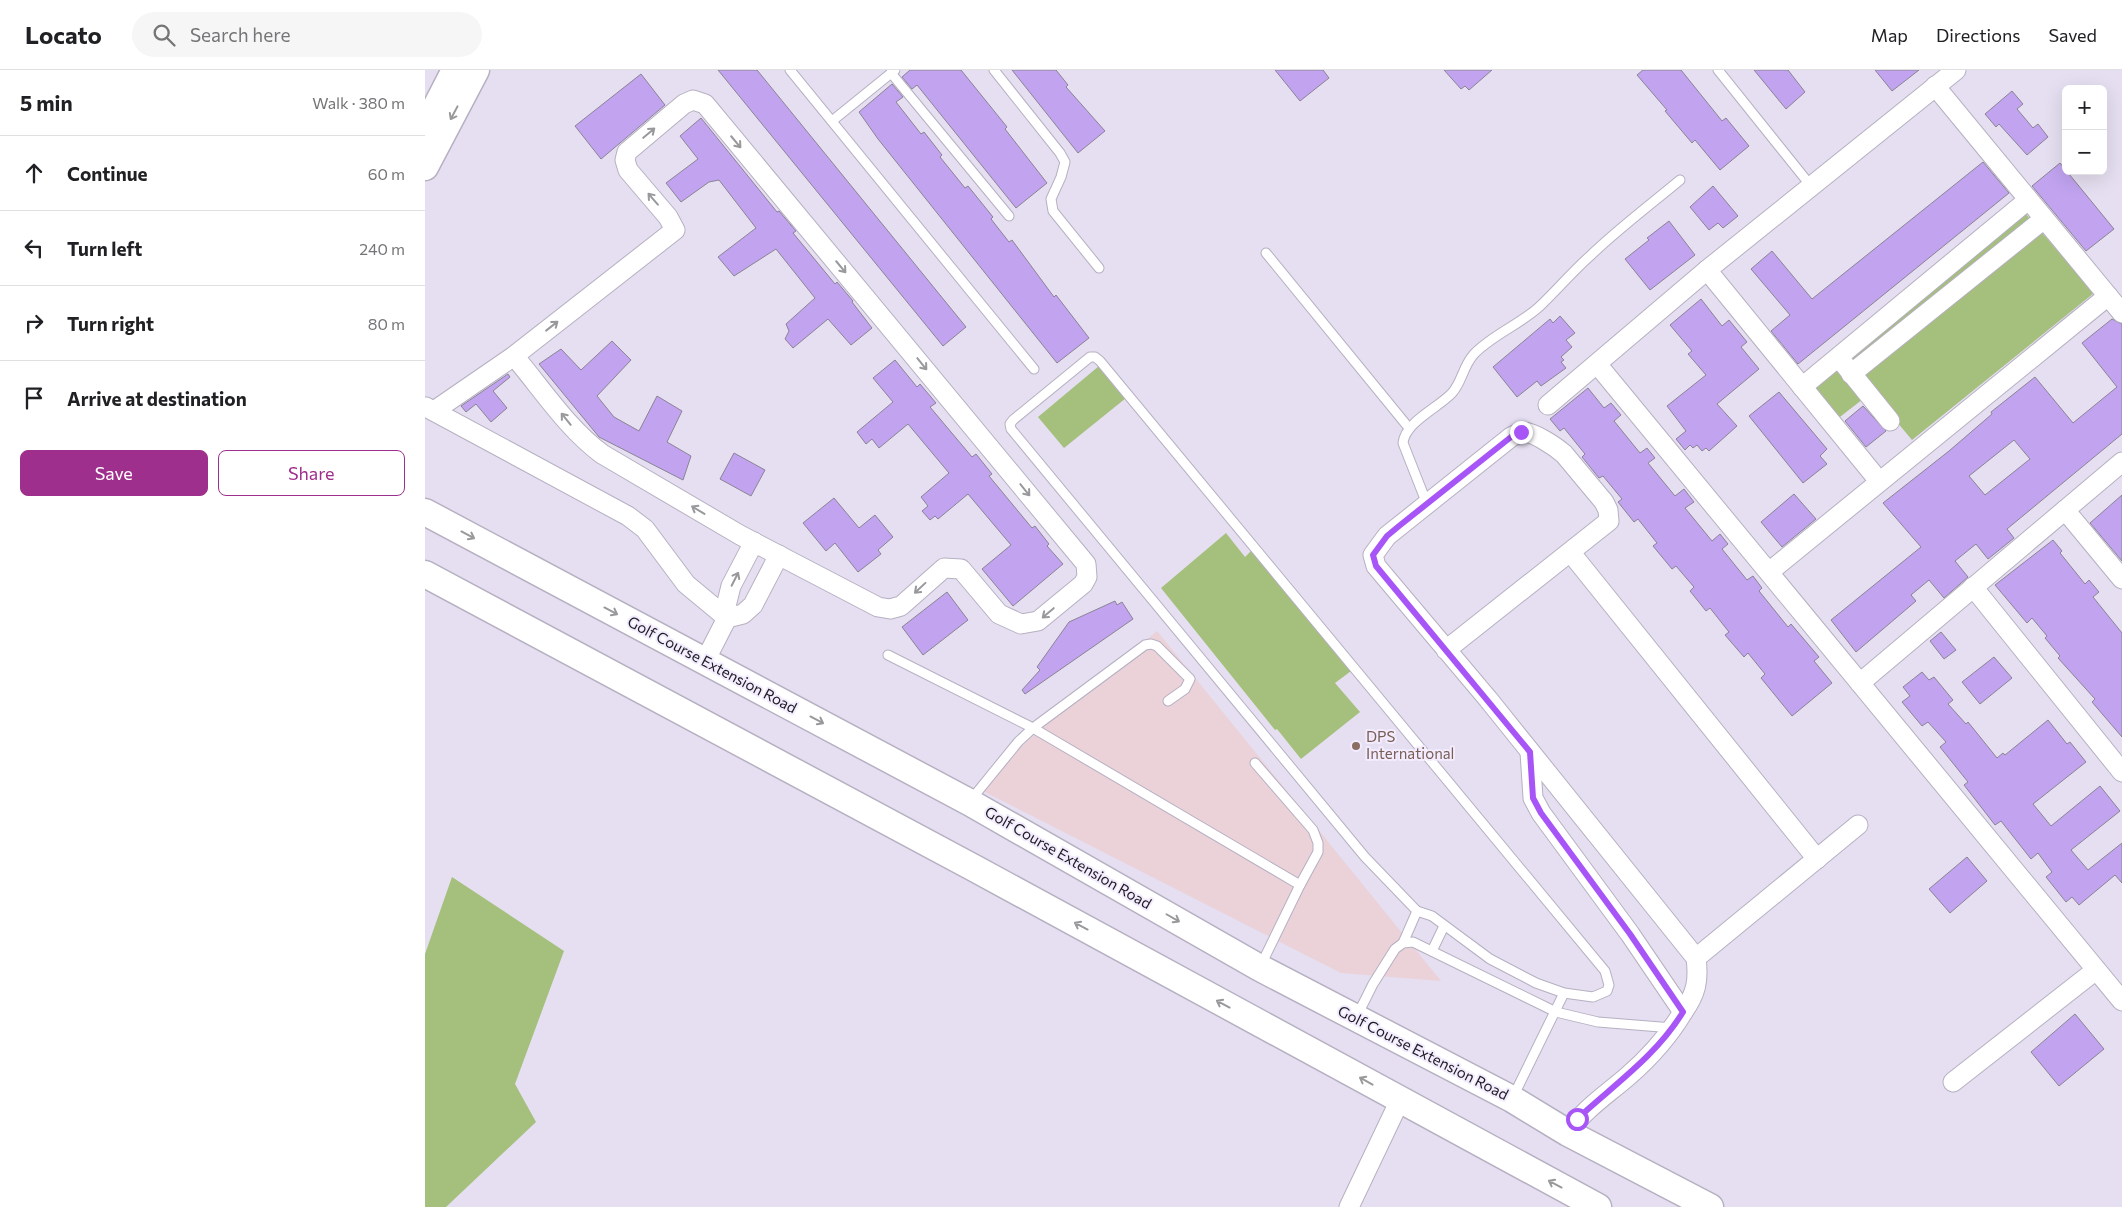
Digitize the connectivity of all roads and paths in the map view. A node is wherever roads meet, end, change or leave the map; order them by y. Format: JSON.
{"nodes":[{"id":1,"x":455,"y":70,"type":"edge"},
{"id":2,"x":476,"y":70,"type":"edge"},
{"id":3,"x":791,"y":70,"type":"edge"},
{"id":4,"x":994,"y":70,"type":"edge"},
{"id":5,"x":1718,"y":70,"type":"edge"},
{"id":6,"x":1956,"y":70,"type":"edge"},
{"id":7,"x":893,"y":71,"type":"edge"},
{"id":8,"x":1935,"y":86,"type":"junction"},
{"id":9,"x":832,"y":121,"type":"junction"},
{"id":10,"x":425,"y":128,"type":"edge"},
{"id":11,"x":425,"y":168,"type":"edge"},
{"id":12,"x":1680,"y":180,"type":"dead end"},
{"id":13,"x":1811,"y":186,"type":"junction"},
{"id":14,"x":2028,"y":200,"type":"junction"},
{"id":15,"x":1009,"y":216,"type":"dead end"},
{"id":16,"x":2044,"y":219,"type":"junction"},
{"id":17,"x":1266,"y":253,"type":"dead end"},
{"id":18,"x":1099,"y":268,"type":"dead end"},
{"id":19,"x":1707,"y":270,"type":"junction"},
{"id":20,"x":2108,"y":296,"type":"junction"},
{"id":21,"x":2122,"y":313,"type":"edge"},
{"id":22,"x":514,"y":356,"type":"junction"},
{"id":23,"x":1839,"y":357,"type":"junction"},
{"id":24,"x":1597,"y":364,"type":"junction"},
{"id":25,"x":1034,"y":369,"type":"dead end"},
{"id":26,"x":1851,"y":374,"type":"junction"},
{"id":27,"x":1802,"y":386,"type":"junction"},
{"id":28,"x":1548,"y":405,"type":"dead end"},
{"id":29,"x":430,"y":409,"type":"edge"},
{"id":30,"x":1890,"y":421,"type":"dead end"},
{"id":31,"x":1409,"y":428,"type":"junction"},
{"id":32,"x":2122,"y":462,"type":"edge"},
{"id":33,"x":1879,"y":482,"type":"junction"},
{"id":34,"x":1427,"y":504,"type":"junction"},
{"id":35,"x":2065,"y":510,"type":"junction"},
{"id":36,"x":425,"y":512,"type":"edge"},
{"id":37,"x":747,"y":539,"type":"junction"},
{"id":38,"x":1571,"y":552,"type":"junction"},
{"id":39,"x":779,"y":555,"type":"junction"},
{"id":40,"x":1769,"y":572,"type":"junction"},
{"id":41,"x":425,"y":574,"type":"edge"},
{"id":42,"x":2122,"y":579,"type":"edge"},
{"id":43,"x":1973,"y":587,"type":"junction"},
{"id":44,"x":727,"y":618,"type":"junction"},
{"id":45,"x":1446,"y":650,"type":"junction"},
{"id":46,"x":888,"y":655,"type":"dead end"},
{"id":47,"x":705,"y":661,"type":"junction"},
{"id":48,"x":1860,"y":683,"type":"junction"},
{"id":49,"x":1168,"y":701,"type":"dead end"},
{"id":50,"x":1033,"y":728,"type":"junction"},
{"id":51,"x":1530,"y":752,"type":"junction"},
{"id":52,"x":1255,"y":763,"type":"dead end"},
{"id":53,"x":2122,"y":772,"type":"edge"},
{"id":54,"x":969,"y":802,"type":"junction"},
{"id":55,"x":1858,"y":825,"type":"dead end"},
{"id":56,"x":1817,"y":859,"type":"junction"},
{"id":57,"x":1300,"y":884,"type":"junction"},
{"id":58,"x":1417,"y":911,"type":"junction"},
{"id":59,"x":1444,"y":926,"type":"junction"},
{"id":60,"x":1403,"y":943,"type":"junction"},
{"id":61,"x":1432,"y":951,"type":"junction"},
{"id":62,"x":1696,"y":958,"type":"junction"},
{"id":63,"x":1260,"y":968,"type":"junction"},
{"id":64,"x":2097,"y":970,"type":"junction"},
{"id":65,"x":1565,"y":993,"type":"junction"},
{"id":66,"x":2122,"y":1001,"type":"edge"},
{"id":67,"x":1556,"y":1012,"type":"junction"},
{"id":68,"x":1356,"y":1019,"type":"junction"},
{"id":69,"x":1678,"y":1020,"type":"junction"},
{"id":70,"x":1953,"y":1082,"type":"dead end"},
{"id":71,"x":1512,"y":1099,"type":"junction"},
{"id":72,"x":1400,"y":1100,"type":"junction"},
{"id":73,"x":1568,"y":1133,"type":"junction"},
{"id":74,"x":1349,"y":1207,"type":"edge"},
{"id":75,"x":1598,"y":1207,"type":"edge"},
{"id":76,"x":1709,"y":1207,"type":"edge"}],
"edges":[{"from":1,"to":10,"type":"main road"},
{"from":2,"to":11,"type":"main road","one_way":true},
{"from":3,"to":9,"type":"lane"},
{"from":4,"to":18,"type":"lane"},
{"from":5,"to":13,"type":"lane"},
{"from":6,"to":8,"type":"street"},
{"from":7,"to":9,"type":"lane"},
{"from":7,"to":15,"type":"lane"},
{"from":8,"to":13,"type":"street"},
{"from":8,"to":14,"type":"street"},
{"from":9,"to":25,"type":"lane"},
{"from":12,"to":31,"type":"lane"},
{"from":13,"to":19,"type":"street"},
{"from":14,"to":16,"type":"street"},
{"from":14,"to":23,"type":"street"},
{"from":16,"to":20,"type":"street"},
{"from":16,"to":26,"type":"street"},
{"from":17,"to":31,"type":"lane"},
{"from":19,"to":24,"type":"street"},
{"from":19,"to":27,"type":"street"},
{"from":20,"to":21,"type":"street"},
{"from":20,"to":33,"type":"street"},
{"from":22,"to":29,"type":"street"},
{"from":37,"to":22,"type":"street","one_way":true},
{"from":22,"to":39,"type":"street","one_way":true},
{"from":23,"to":26,"type":"street"},
{"from":23,"to":27,"type":"street"},
{"from":24,"to":28,"type":"street"},
{"from":24,"to":40,"type":"street"},
{"from":26,"to":30,"type":"street"},
{"from":27,"to":33,"type":"street"},
{"from":29,"to":44,"type":"street"},
{"from":31,"to":34,"type":"lane"},
{"from":32,"to":35,"type":"street"},
{"from":33,"to":40,"type":"street"},
{"from":34,"to":38,"type":"street"},
{"from":34,"to":45,"type":"street"},
{"from":35,"to":42,"type":"street"},
{"from":35,"to":43,"type":"street"},
{"from":36,"to":47,"type":"main road","name":"Golf Course Extension Road","one_way":true},
{"from":37,"to":39,"type":"street"},
{"from":44,"to":37,"type":"street","one_way":true},
{"from":38,"to":45,"type":"street"},
{"from":38,"to":56,"type":"street"},
{"from":39,"to":44,"type":"street"},
{"from":40,"to":48,"type":"street"},
{"from":72,"to":41,"type":"main road","one_way":true},
{"from":43,"to":48,"type":"street"},
{"from":43,"to":53,"type":"street"},
{"from":44,"to":47,"type":"street"},
{"from":45,"to":51,"type":"street"},
{"from":46,"to":50,"type":"lane"},
{"from":47,"to":54,"type":"main road","name":"Golf Course Extension Road","one_way":true},
{"from":48,"to":64,"type":"street"},
{"from":49,"to":50,"type":"lane"},
{"from":50,"to":54,"type":"lane"},
{"from":50,"to":57,"type":"lane"},
{"from":51,"to":62,"type":"street"},
{"from":51,"to":69,"type":"street"},
{"from":52,"to":57,"type":"lane"},
{"from":54,"to":63,"type":"main road","name":"Golf Course Extension Road","one_way":true},
{"from":55,"to":56,"type":"street"},
{"from":56,"to":62,"type":"street"},
{"from":57,"to":63,"type":"lane"},
{"from":58,"to":59,"type":"lane"},
{"from":58,"to":60,"type":"lane"},
{"from":58,"to":65,"type":"lane"},
{"from":59,"to":61,"type":"lane"},
{"from":59,"to":65,"type":"lane"},
{"from":60,"to":61,"type":"lane"},
{"from":60,"to":68,"type":"lane"},
{"from":61,"to":67,"type":"lane"},
{"from":62,"to":69,"type":"street"},
{"from":63,"to":68,"type":"main road","name":"Golf Course Extension Road"},
{"from":64,"to":66,"type":"street"},
{"from":64,"to":70,"type":"street"},
{"from":65,"to":67,"type":"lane"},
{"from":67,"to":69,"type":"lane"},
{"from":67,"to":71,"type":"lane"},
{"from":68,"to":71,"type":"main road","name":"Golf Course Extension Road"},
{"from":69,"to":73,"type":"street"},
{"from":71,"to":73,"type":"main road","name":"Golf Course Extension Road"},
{"from":72,"to":74,"type":"street"},
{"from":75,"to":72,"type":"main road","one_way":true},
{"from":73,"to":76,"type":"main road","name":"Golf Course Extension Road"}]}
